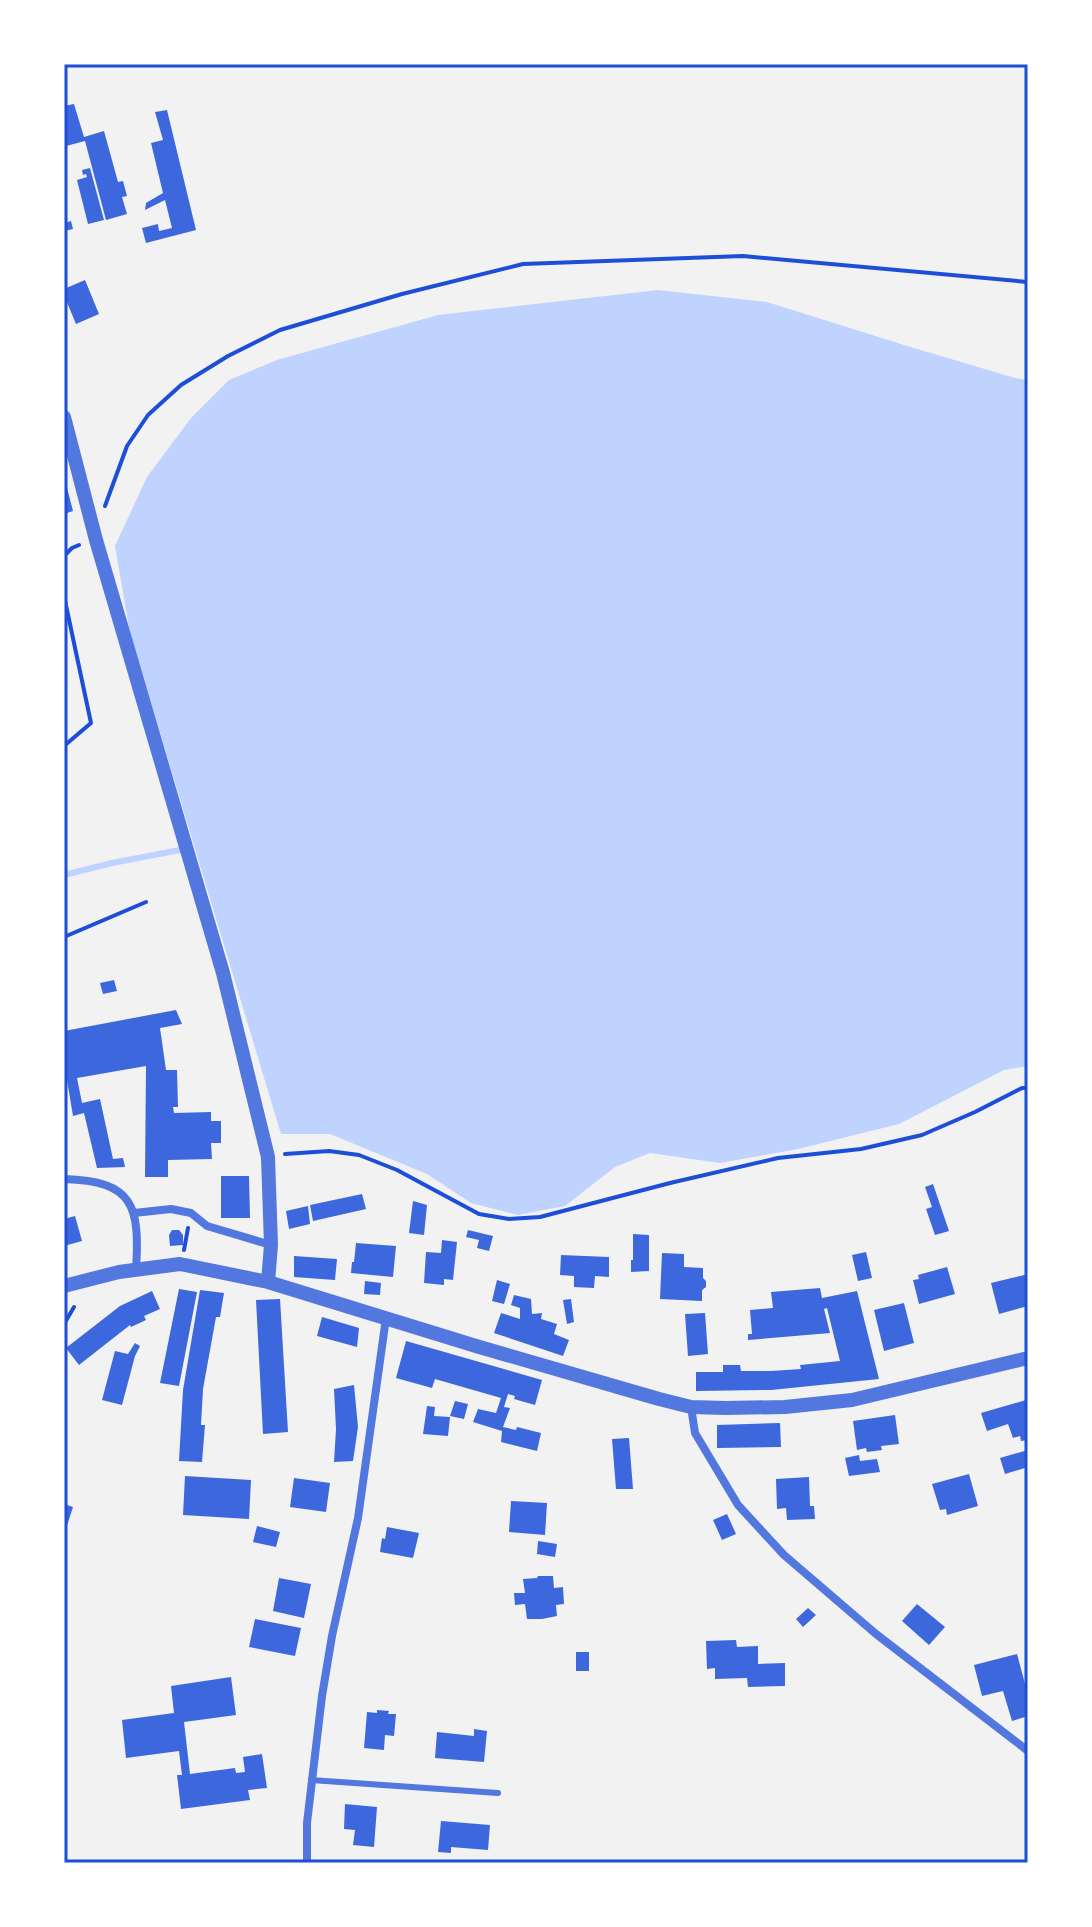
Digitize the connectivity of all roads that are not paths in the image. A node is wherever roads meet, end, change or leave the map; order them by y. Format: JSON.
{"nodes":[{"id":1,"x":64,"y":417,"type":"edge"},
{"id":2,"x":64,"y":1179,"type":"edge"},
{"id":3,"x":134,"y":1213,"type":"junction"},
{"id":4,"x":271,"y":1245,"type":"junction"},
{"id":5,"x":136,"y":1270,"type":"junction"},
{"id":6,"x":268,"y":1282,"type":"junction"},
{"id":7,"x":64,"y":1286,"type":"edge"},
{"id":8,"x":387,"y":1317,"type":"junction"},
{"id":9,"x":1028,"y":1358,"type":"edge"},
{"id":10,"x":691,"y":1407,"type":"junction"},
{"id":11,"x":1028,"y":1751,"type":"edge"},
{"id":12,"x":311,"y":1780,"type":"junction"},
{"id":13,"x":498,"y":1793,"type":"dead end"},
{"id":14,"x":307,"y":1863,"type":"edge"}],
"edges":[{"from":1,"to":4,"type":"street"},
{"from":2,"to":3,"type":"street"},
{"from":3,"to":4,"type":"street"},
{"from":3,"to":5,"type":"street"},
{"from":4,"to":6,"type":"street"},
{"from":5,"to":6,"type":"street"},
{"from":5,"to":7,"type":"street"},
{"from":6,"to":8,"type":"street"},
{"from":8,"to":10,"type":"street"},
{"from":8,"to":12,"type":"street"},
{"from":9,"to":10,"type":"street"},
{"from":10,"to":11,"type":"street"},
{"from":12,"to":13,"type":"lane"},
{"from":12,"to":14,"type":"street"}]}
